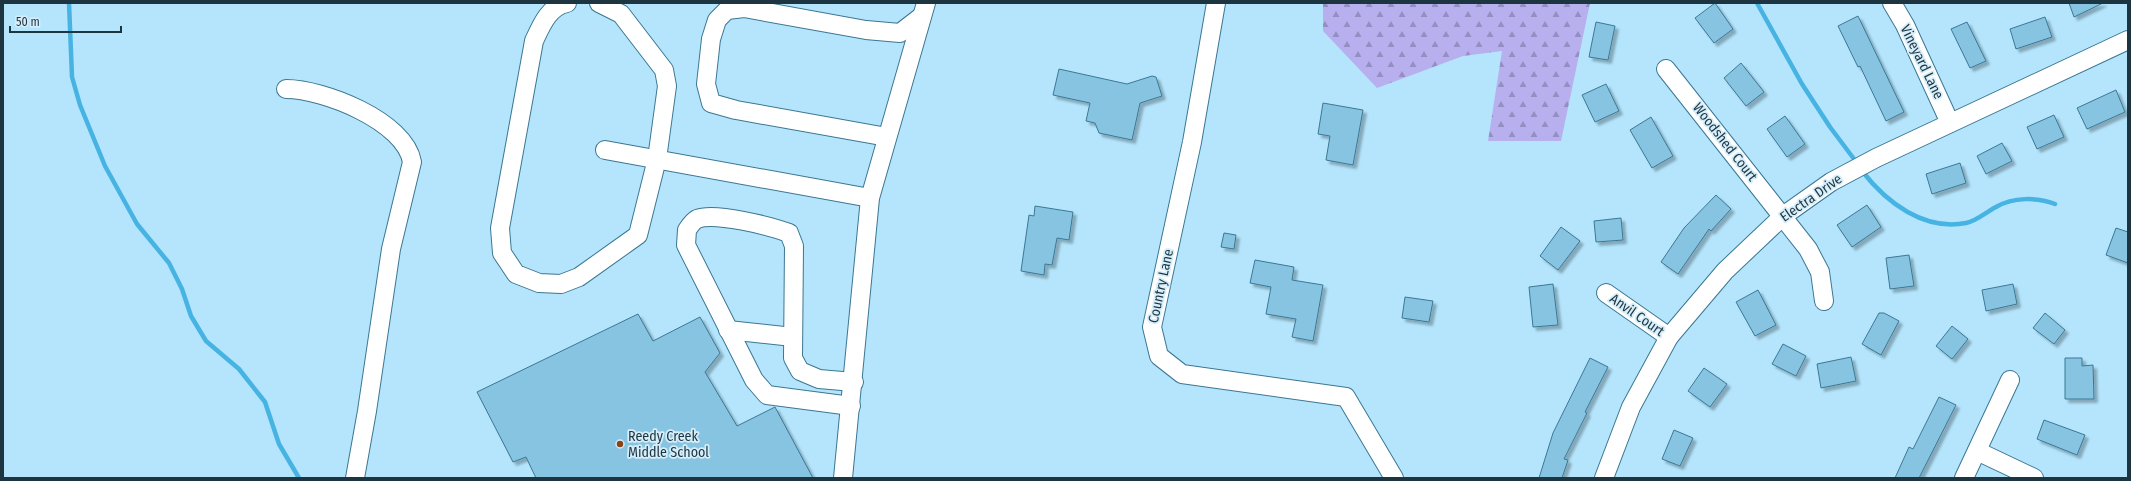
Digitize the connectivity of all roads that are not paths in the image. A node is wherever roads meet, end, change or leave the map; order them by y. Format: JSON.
{"nodes":[{"id":1,"x":567,"y":3,"type":"edge"},
{"id":2,"x":599,"y":3,"type":"edge"},
{"id":3,"x":1216,"y":3,"type":"edge"},
{"id":4,"x":1892,"y":3,"type":"edge"},
{"id":5,"x":924,"y":10,"type":"edge"},
{"id":6,"x":2128,"y":40,"type":"edge"},
{"id":7,"x":1666,"y":68,"type":"dead end"},
{"id":8,"x":286,"y":89,"type":"dead end"},
{"id":9,"x":1950,"y":123,"type":"junction"},
{"id":10,"x":887,"y":138,"type":"junction"},
{"id":11,"x":606,"y":150,"type":"dead end"},
{"id":12,"x":657,"y":159,"type":"junction"},
{"id":13,"x":870,"y":198,"type":"junction"},
{"id":14,"x":1783,"y":216,"type":"junction"},
{"id":15,"x":1606,"y":294,"type":"dead end"},
{"id":16,"x":1824,"y":301,"type":"dead end"},
{"id":17,"x":728,"y":330,"type":"junction"},
{"id":18,"x":794,"y":337,"type":"junction"},
{"id":19,"x":1669,"y":337,"type":"junction"},
{"id":20,"x":2010,"y":380,"type":"dead end"},
{"id":21,"x":854,"y":382,"type":"junction"},
{"id":22,"x":851,"y":406,"type":"junction"},
{"id":23,"x":1977,"y":451,"type":"junction"},
{"id":24,"x":355,"y":478,"type":"edge"},
{"id":25,"x":843,"y":478,"type":"edge"},
{"id":26,"x":1394,"y":478,"type":"edge"},
{"id":27,"x":1604,"y":478,"type":"edge"},
{"id":28,"x":1964,"y":478,"type":"edge"},
{"id":29,"x":2034,"y":478,"type":"edge"}],
"edges":[{"from":1,"to":12,"type":"street"},
{"from":2,"to":12,"type":"street"},
{"from":3,"to":26,"type":"street","name":"Country Lane"},
{"from":4,"to":9,"type":"street","name":"Vineyard Lane"},
{"from":5,"to":10,"type":"street"},
{"from":5,"to":10,"type":"street"},
{"from":6,"to":9,"type":"street","name":"Electra Drive"},
{"from":7,"to":14,"type":"street","name":"Woodshed Court"},
{"from":8,"to":24,"type":"street"},
{"from":9,"to":14,"type":"street","name":"Electra Drive"},
{"from":10,"to":13,"type":"street"},
{"from":11,"to":12,"type":"street"},
{"from":12,"to":13,"type":"street"},
{"from":13,"to":21,"type":"street"},
{"from":14,"to":16,"type":"street","name":"Woodshed Court"},
{"from":14,"to":19,"type":"street","name":"Electra Drive"},
{"from":15,"to":19,"type":"street","name":"Anvil Court"},
{"from":17,"to":18,"type":"street"},
{"from":17,"to":18,"type":"street"},
{"from":17,"to":22,"type":"street"},
{"from":18,"to":21,"type":"street"},
{"from":19,"to":27,"type":"street","name":"Electra Drive"},
{"from":20,"to":23,"type":"street"},
{"from":21,"to":22,"type":"street"},
{"from":22,"to":25,"type":"street"},
{"from":23,"to":28,"type":"street"},
{"from":23,"to":29,"type":"street"}]}
